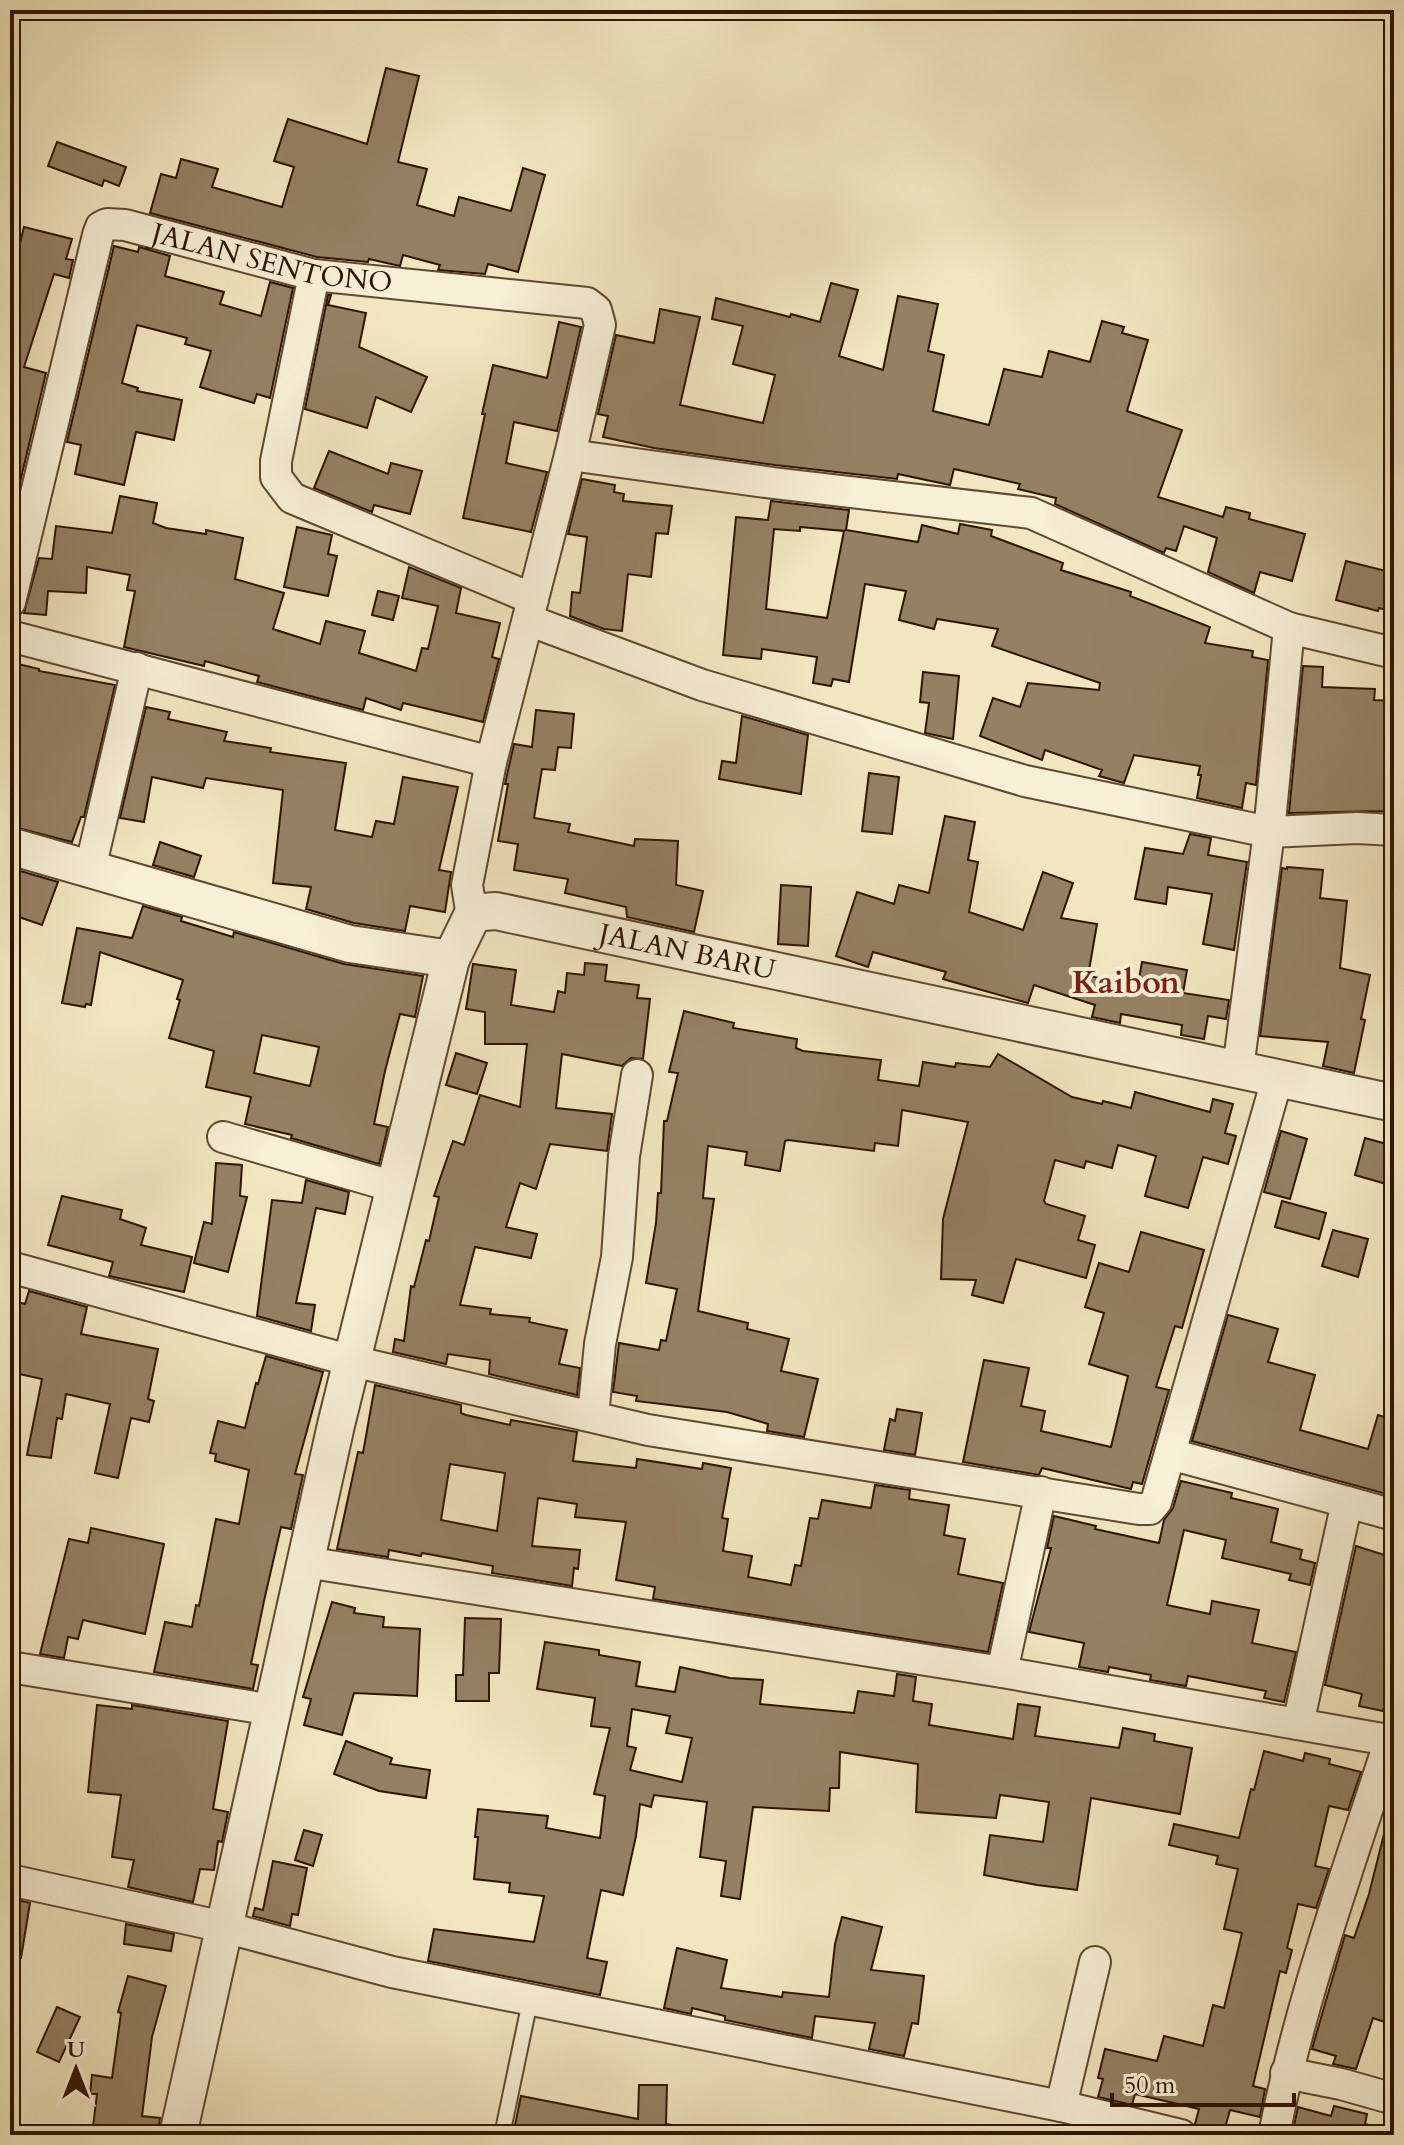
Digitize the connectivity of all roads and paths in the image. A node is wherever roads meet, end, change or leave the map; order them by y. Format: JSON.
{"nodes":[{"id":1,"x":314,"y":275,"type":"junction"},
{"id":2,"x":570,"y":455,"type":"junction"},
{"id":3,"x":10,"y":602,"type":"edge"},
{"id":4,"x":530,"y":610,"type":"junction"},
{"id":5,"x":1289,"y":628,"type":"junction"},
{"id":6,"x":10,"y":636,"type":"edge"},
{"id":7,"x":1394,"y":653,"type":"edge"},
{"id":8,"x":137,"y":668,"type":"junction"},
{"id":9,"x":491,"y":762,"type":"junction"},
{"id":10,"x":1394,"y":830,"type":"edge"},
{"id":11,"x":1269,"y":832,"type":"junction"},
{"id":12,"x":10,"y":846,"type":"edge"},
{"id":13,"x":90,"y":869,"type":"junction"},
{"id":14,"x":472,"y":916,"type":"junction"},
{"id":15,"x":451,"y":959,"type":"junction"},
{"id":16,"x":1238,"y":1069,"type":"junction"},
{"id":17,"x":637,"y":1075,"type":"dead end"},
{"id":18,"x":1278,"y":1076,"type":"junction"},
{"id":19,"x":1394,"y":1103,"type":"edge"},
{"id":20,"x":223,"y":1137,"type":"dead end"},
{"id":21,"x":395,"y":1187,"type":"junction"},
{"id":22,"x":10,"y":1267,"type":"edge"},
{"id":23,"x":352,"y":1361,"type":"junction"},
{"id":24,"x":593,"y":1416,"type":"junction"},
{"id":25,"x":1170,"y":1454,"type":"junction"},
{"id":26,"x":1041,"y":1492,"type":"junction"},
{"id":27,"x":1347,"y":1502,"type":"junction"},
{"id":28,"x":1394,"y":1515,"type":"edge"},
{"id":29,"x":305,"y":1562,"type":"junction"},
{"id":30,"x":10,"y":1667,"type":"edge"},
{"id":31,"x":1002,"y":1672,"type":"junction"},
{"id":32,"x":273,"y":1710,"type":"junction"},
{"id":33,"x":1298,"y":1724,"type":"junction"},
{"id":34,"x":1392,"y":1741,"type":"edge"},
{"id":35,"x":10,"y":1880,"type":"edge"},
{"id":36,"x":224,"y":1927,"type":"junction"},
{"id":37,"x":1095,"y":1962,"type":"dead end"},
{"id":38,"x":530,"y":2001,"type":"junction"},
{"id":39,"x":1286,"y":2073,"type":"junction"},
{"id":40,"x":1394,"y":2099,"type":"edge"},
{"id":41,"x":1061,"y":2106,"type":"junction"},
{"id":42,"x":178,"y":2135,"type":"edge"},
{"id":43,"x":502,"y":2135,"type":"edge"},
{"id":44,"x":1181,"y":2135,"type":"edge"},
{"id":45,"x":1274,"y":2135,"type":"edge"}],
"edges":[{"from":1,"to":2,"type":"street","name":"JALAN SENTONO"},
{"from":1,"to":3,"type":"street","name":"JALAN SENTONO"},
{"from":1,"to":4,"type":"street"},
{"from":2,"to":4,"type":"street","name":"JALAN SENTONO"},
{"from":2,"to":5,"type":"street"},
{"from":4,"to":9,"type":"street","name":"JALAN SENTONO"},
{"from":4,"to":11,"type":"street"},
{"from":5,"to":7,"type":"street"},
{"from":5,"to":11,"type":"street"},
{"from":6,"to":8,"type":"street"},
{"from":8,"to":9,"type":"street"},
{"from":8,"to":13,"type":"street"},
{"from":9,"to":14,"type":"street","name":"JALAN SENTONO"},
{"from":10,"to":11,"type":"street"},
{"from":11,"to":16,"type":"street"},
{"from":12,"to":13,"type":"street"},
{"from":13,"to":15,"type":"street"},
{"from":14,"to":15,"type":"street"},
{"from":14,"to":16,"type":"street","name":"JALAN BARU"},
{"from":15,"to":21,"type":"street"},
{"from":16,"to":18,"type":"street","name":"JALAN BARU"},
{"from":17,"to":24,"type":"street"},
{"from":18,"to":19,"type":"street","name":"JALAN BARU"},
{"from":18,"to":25,"type":"street"},
{"from":20,"to":21,"type":"street"},
{"from":21,"to":23,"type":"street"},
{"from":22,"to":23,"type":"street"},
{"from":23,"to":24,"type":"street"},
{"from":23,"to":29,"type":"street"},
{"from":24,"to":26,"type":"street"},
{"from":25,"to":26,"type":"street"},
{"from":25,"to":27,"type":"street"},
{"from":26,"to":31,"type":"street"},
{"from":27,"to":28,"type":"street"},
{"from":27,"to":33,"type":"street"},
{"from":29,"to":31,"type":"street"},
{"from":29,"to":32,"type":"street"},
{"from":30,"to":32,"type":"street"},
{"from":31,"to":33,"type":"street"},
{"from":32,"to":36,"type":"street"},
{"from":33,"to":34,"type":"street"},
{"from":34,"to":39,"type":"street"},
{"from":35,"to":36,"type":"street"},
{"from":36,"to":38,"type":"street"},
{"from":36,"to":42,"type":"street"},
{"from":37,"to":41,"type":"street"},
{"from":38,"to":41,"type":"street"},
{"from":38,"to":43,"type":"lane"},
{"from":39,"to":40,"type":"street"},
{"from":39,"to":45,"type":"street"},
{"from":41,"to":44,"type":"street"}]}
